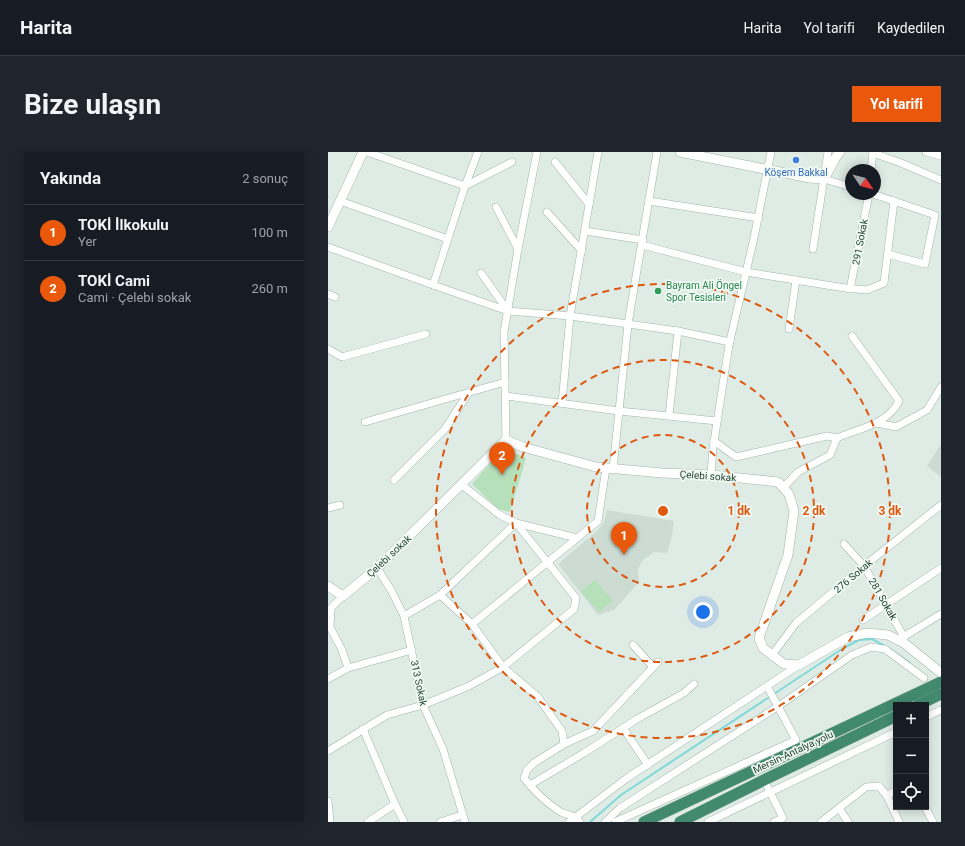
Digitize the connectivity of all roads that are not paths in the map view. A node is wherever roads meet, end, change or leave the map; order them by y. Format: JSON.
{"nodes":[{"id":1,"x":363,"y":152,"type":"edge"},
{"id":2,"x":367,"y":152,"type":"edge"},
{"id":3,"x":478,"y":152,"type":"edge"},
{"id":4,"x":537,"y":152,"type":"edge"},
{"id":5,"x":598,"y":152,"type":"edge"},
{"id":6,"x":657,"y":152,"type":"edge"},
{"id":7,"x":680,"y":152,"type":"edge"},
{"id":8,"x":771,"y":152,"type":"edge"},
{"id":9,"x":828,"y":152,"type":"edge"},
{"id":10,"x":840,"y":152,"type":"edge"},
{"id":11,"x":926,"y":152,"type":"edge"},
{"id":12,"x":873,"y":153,"type":"edge"},
{"id":13,"x":941,"y":156,"type":"edge"},
{"id":14,"x":512,"y":162,"type":"dead end"},
{"id":15,"x":555,"y":162,"type":"dead end"},
{"id":16,"x":872,"y":164,"type":"edge"},
{"id":17,"x":768,"y":170,"type":"junction"},
{"id":18,"x":824,"y":179,"type":"junction"},
{"id":19,"x":941,"y":180,"type":"edge"},
{"id":20,"x":845,"y":185,"type":"edge"},
{"id":21,"x":465,"y":186,"type":"junction"},
{"id":22,"x":881,"y":197,"type":"edge"},
{"id":23,"x":868,"y":200,"type":"edge"},
{"id":24,"x":340,"y":201,"type":"junction"},
{"id":25,"x":649,"y":201,"type":"junction"},
{"id":26,"x":894,"y":201,"type":"junction"},
{"id":27,"x":590,"y":204,"type":"junction"},
{"id":28,"x":496,"y":207,"type":"dead end"},
{"id":29,"x":547,"y":212,"type":"dead end"},
{"id":30,"x":759,"y":218,"type":"junction"},
{"id":31,"x":328,"y":227,"type":"edge"},
{"id":32,"x":585,"y":231,"type":"junction"},
{"id":33,"x":448,"y":239,"type":"junction"},
{"id":34,"x":642,"y":242,"type":"junction"},
{"id":35,"x":328,"y":247,"type":"edge"},
{"id":36,"x":813,"y":249,"type":"dead end"},
{"id":37,"x":518,"y":250,"type":"junction"},
{"id":38,"x":582,"y":251,"type":"junction"},
{"id":39,"x":888,"y":254,"type":"junction"},
{"id":40,"x":746,"y":272,"type":"junction"},
{"id":41,"x":481,"y":274,"type":"dead end"},
{"id":42,"x":796,"y":280,"type":"junction"},
{"id":43,"x":433,"y":285,"type":"junction"},
{"id":44,"x":850,"y":289,"type":"junction"},
{"id":45,"x":508,"y":311,"type":"junction"},
{"id":46,"x":570,"y":316,"type":"junction"},
{"id":47,"x":628,"y":324,"type":"junction"},
{"id":48,"x":789,"y":329,"type":"dead end"},
{"id":49,"x":678,"y":331,"type":"junction"},
{"id":50,"x":426,"y":334,"type":"dead end"},
{"id":51,"x":852,"y":336,"type":"dead end"},
{"id":52,"x":730,"y":342,"type":"junction"},
{"id":53,"x":328,"y":350,"type":"edge"},
{"id":54,"x":505,"y":382,"type":"junction"},
{"id":55,"x":941,"y":387,"type":"edge"},
{"id":56,"x":469,"y":392,"type":"junction"},
{"id":57,"x":506,"y":396,"type":"junction"},
{"id":58,"x":562,"y":403,"type":"junction"},
{"id":59,"x":619,"y":411,"type":"junction"},
{"id":60,"x":669,"y":416,"type":"junction"},
{"id":61,"x":365,"y":422,"type":"dead end"},
{"id":62,"x":717,"y":422,"type":"junction"},
{"id":63,"x":877,"y":423,"type":"junction"},
{"id":64,"x":837,"y":438,"type":"junction"},
{"id":65,"x":506,"y":440,"type":"junction"},
{"id":66,"x":714,"y":441,"type":"junction"},
{"id":67,"x":610,"y":468,"type":"junction"},
{"id":68,"x":711,"y":475,"type":"junction"},
{"id":69,"x":394,"y":480,"type":"dead end"},
{"id":70,"x":462,"y":484,"type":"junction"},
{"id":71,"x":783,"y":488,"type":"junction"},
{"id":72,"x":340,"y":505,"type":"dead end"},
{"id":73,"x":941,"y":505,"type":"edge"},
{"id":74,"x":328,"y":508,"type":"edge"},
{"id":75,"x":516,"y":523,"type":"junction"},
{"id":76,"x":577,"y":538,"type":"junction"},
{"id":77,"x":844,"y":544,"type":"dead end"},
{"id":78,"x":548,"y":562,"type":"junction"},
{"id":79,"x":864,"y":566,"type":"junction"},
{"id":80,"x":377,"y":568,"type":"junction"},
{"id":81,"x":941,"y":568,"type":"edge"},
{"id":82,"x":328,"y":586,"type":"edge"},
{"id":83,"x":440,"y":595,"type":"junction"},
{"id":84,"x":343,"y":596,"type":"junction"},
{"id":85,"x":886,"y":605,"type":"junction"},
{"id":86,"x":330,"y":609,"type":"edge"},
{"id":87,"x":941,"y":614,"type":"edge"},
{"id":88,"x":404,"y":616,"type":"junction"},
{"id":89,"x":863,"y":620,"type":"dead end"},
{"id":90,"x":472,"y":624,"type":"junction"},
{"id":91,"x":901,"y":638,"type":"junction"},
{"id":92,"x":634,"y":645,"type":"dead end"},
{"id":93,"x":412,"y":650,"type":"junction"},
{"id":94,"x":772,"y":655,"type":"junction"},
{"id":95,"x":799,"y":665,"type":"junction"},
{"id":96,"x":503,"y":667,"type":"junction"},
{"id":97,"x":348,"y":668,"type":"junction"},
{"id":98,"x":940,"y":670,"type":"edge"},
{"id":99,"x":328,"y":679,"type":"edge"},
{"id":100,"x":941,"y":682,"type":"edge"},
{"id":101,"x":926,"y":683,"type":"junction"},
{"id":102,"x":694,"y":684,"type":"dead end"},
{"id":103,"x":767,"y":686,"type":"junction"},
{"id":104,"x":939,"y":695,"type":"edge"},
{"id":105,"x":924,"y":702,"type":"edge"},
{"id":106,"x":778,"y":703,"type":"junction"},
{"id":107,"x":422,"y":706,"type":"junction"},
{"id":108,"x":941,"y":710,"type":"edge"},
{"id":109,"x":929,"y":716,"type":"edge"},
{"id":110,"x":893,"y":717,"type":"edge"},
{"id":111,"x":623,"y":728,"type":"junction"},
{"id":112,"x":363,"y":729,"type":"junction"},
{"id":113,"x":893,"y":733,"type":"edge"},
{"id":114,"x":564,"y":744,"type":"junction"},
{"id":115,"x":328,"y":751,"type":"edge"},
{"id":116,"x":648,"y":765,"type":"junction"},
{"id":117,"x":764,"y":780,"type":"junction"},
{"id":118,"x":530,"y":785,"type":"junction"},
{"id":119,"x":770,"y":792,"type":"junction"},
{"id":120,"x":893,"y":792,"type":"edge"},
{"id":121,"x":886,"y":796,"type":"junction"},
{"id":122,"x":328,"y":801,"type":"edge"},
{"id":123,"x":395,"y":804,"type":"junction"},
{"id":124,"x":839,"y":808,"type":"junction"},
{"id":125,"x":926,"y":810,"type":"edge"},
{"id":126,"x":329,"y":819,"type":"edge"},
{"id":127,"x":464,"y":819,"type":"edge"},
{"id":128,"x":579,"y":820,"type":"edge"},
{"id":129,"x":368,"y":822,"type":"edge"},
{"id":130,"x":404,"y":822,"type":"edge"},
{"id":131,"x":440,"y":822,"type":"edge"},
{"id":132,"x":569,"y":822,"type":"edge"},
{"id":133,"x":605,"y":822,"type":"edge"},
{"id":134,"x":615,"y":822,"type":"edge"},
{"id":135,"x":644,"y":822,"type":"edge"},
{"id":136,"x":680,"y":822,"type":"edge"},
{"id":137,"x":708,"y":822,"type":"edge"},
{"id":138,"x":774,"y":822,"type":"edge"},
{"id":139,"x":821,"y":822,"type":"edge"},
{"id":140,"x":848,"y":822,"type":"edge"},
{"id":141,"x":899,"y":822,"type":"edge"},
{"id":142,"x":933,"y":822,"type":"edge"}],
"edges":[{"from":1,"to":24,"type":"street"},
{"from":2,"to":21,"type":"street"},
{"from":3,"to":21,"type":"street"},
{"from":4,"to":37,"type":"street"},
{"from":5,"to":27,"type":"street"},
{"from":6,"to":25,"type":"street"},
{"from":7,"to":17,"type":"street"},
{"from":8,"to":17,"type":"street"},
{"from":9,"to":18,"type":"street"},
{"from":10,"to":18,"type":"street"},
{"from":11,"to":13,"type":"street"},
{"from":12,"to":16,"type":"street"},
{"from":12,"to":19,"type":"street"},
{"from":14,"to":21,"type":"street"},
{"from":15,"to":27,"type":"street"},
{"from":17,"to":18,"type":"street"},
{"from":17,"to":30,"type":"street"},
{"from":18,"to":20,"type":"street"},
{"from":18,"to":36,"type":"street"},
{"from":21,"to":33,"type":"street"},
{"from":22,"to":26,"type":"street"},
{"from":23,"to":44,"type":"street","name":"291 Sokak"},
{"from":24,"to":31,"type":"street"},
{"from":24,"to":33,"type":"street"},
{"from":25,"to":30,"type":"street"},
{"from":25,"to":34,"type":"street"},
{"from":26,"to":39,"type":"street"},
{"from":26,"to":39,"type":"street"},
{"from":27,"to":32,"type":"street"},
{"from":28,"to":37,"type":"street"},
{"from":29,"to":38,"type":"street"},
{"from":30,"to":40,"type":"street"},
{"from":32,"to":34,"type":"street"},
{"from":32,"to":38,"type":"street"},
{"from":33,"to":43,"type":"street"},
{"from":34,"to":40,"type":"street"},
{"from":34,"to":47,"type":"street"},
{"from":35,"to":43,"type":"street"},
{"from":37,"to":45,"type":"street"},
{"from":38,"to":46,"type":"street"},
{"from":39,"to":44,"type":"street"},
{"from":40,"to":42,"type":"street"},
{"from":40,"to":52,"type":"street"},
{"from":41,"to":45,"type":"street"},
{"from":42,"to":44,"type":"street"},
{"from":42,"to":48,"type":"street"},
{"from":43,"to":45,"type":"street"},
{"from":45,"to":46,"type":"street"},
{"from":45,"to":54,"type":"street"},
{"from":46,"to":47,"type":"street"},
{"from":46,"to":58,"type":"street"},
{"from":47,"to":49,"type":"street"},
{"from":47,"to":59,"type":"street"},
{"from":49,"to":52,"type":"street"},
{"from":49,"to":60,"type":"street"},
{"from":50,"to":53,"type":"street"},
{"from":51,"to":63,"type":"street"},
{"from":52,"to":62,"type":"street"},
{"from":54,"to":56,"type":"street"},
{"from":54,"to":57,"type":"street"},
{"from":55,"to":63,"type":"street"},
{"from":56,"to":61,"type":"street"},
{"from":56,"to":69,"type":"street"},
{"from":57,"to":58,"type":"street"},
{"from":57,"to":65,"type":"street"},
{"from":58,"to":59,"type":"street"},
{"from":59,"to":60,"type":"street"},
{"from":59,"to":67,"type":"street"},
{"from":60,"to":62,"type":"street"},
{"from":62,"to":66,"type":"street"},
{"from":63,"to":64,"type":"street"},
{"from":64,"to":66,"type":"street"},
{"from":64,"to":71,"type":"street"},
{"from":65,"to":67,"type":"street","name":"Çelebi sokak"},
{"from":65,"to":70,"type":"street","name":"Çelebi sokak"},
{"from":66,"to":68,"type":"street"},
{"from":67,"to":68,"type":"street","name":"Çelebi sokak"},
{"from":67,"to":76,"type":"street"},
{"from":68,"to":71,"type":"street","name":"Çelebi sokak"},
{"from":70,"to":75,"type":"street"},
{"from":70,"to":80,"type":"street","name":"Çelebi sokak"},
{"from":71,"to":94,"type":"street"},
{"from":72,"to":74,"type":"street"},
{"from":73,"to":79,"type":"street","name":"276 Sokak"},
{"from":75,"to":76,"type":"street"},
{"from":75,"to":78,"type":"street"},
{"from":75,"to":83,"type":"street"},
{"from":76,"to":78,"type":"street"},
{"from":77,"to":79,"type":"street","name":"281 Sokak"},
{"from":78,"to":90,"type":"street"},
{"from":78,"to":96,"type":"street"},
{"from":79,"to":85,"type":"street","name":"281 Sokak"},
{"from":79,"to":94,"type":"street","name":"276 Sokak"},
{"from":80,"to":84,"type":"street","name":"Çelebi sokak"},
{"from":80,"to":88,"type":"street","name":"313 Sokak"},
{"from":81,"to":85,"type":"street"},
{"from":82,"to":84,"type":"street"},
{"from":83,"to":88,"type":"street"},
{"from":83,"to":90,"type":"street"},
{"from":84,"to":86,"type":"street"},
{"from":85,"to":89,"type":"street"},
{"from":85,"to":91,"type":"street","name":"281 Sokak"},
{"from":86,"to":97,"type":"street"},
{"from":87,"to":91,"type":"street"},
{"from":88,"to":93,"type":"street","name":"313 Sokak"},
{"from":90,"to":96,"type":"street"},
{"from":91,"to":95,"type":"street"},
{"from":91,"to":98,"type":"street"},
{"from":92,"to":114,"type":"street"},
{"from":93,"to":97,"type":"street"},
{"from":93,"to":107,"type":"street","name":"313 Sokak"},
{"from":94,"to":95,"type":"street"},
{"from":95,"to":103,"type":"street"},
{"from":96,"to":107,"type":"street"},
{"from":96,"to":114,"type":"street"},
{"from":97,"to":99,"type":"street"},
{"from":100,"to":101,"type":"highway","name":"Mersin-Antalya yolu"},
{"from":101,"to":106,"type":"street"},
{"from":101,"to":135,"type":"highway","name":"Mersin-Antalya yolu"},
{"from":102,"to":111,"type":"street"},
{"from":103,"to":106,"type":"street"},
{"from":103,"to":116,"type":"street"},
{"from":104,"to":105,"type":"highway"},
{"from":106,"to":133,"type":"street"},
{"from":106,"to":134,"type":"street"},
{"from":107,"to":112,"type":"street"},
{"from":107,"to":127,"type":"street","name":"313 Sokak"},
{"from":108,"to":109,"type":"street"},
{"from":110,"to":117,"type":"highway","name":"Mersin-Antalya yolu"},
{"from":111,"to":116,"type":"street"},
{"from":111,"to":118,"type":"street"},
{"from":112,"to":115,"type":"street"},
{"from":112,"to":123,"type":"street"},
{"from":113,"to":119,"type":"street"},
{"from":114,"to":118,"type":"street"},
{"from":116,"to":128,"type":"street"},
{"from":117,"to":119,"type":"street"},
{"from":117,"to":136,"type":"highway","name":"Mersin-Antalya yolu"},
{"from":118,"to":128,"type":"street"},
{"from":119,"to":137,"type":"street"},
{"from":119,"to":138,"type":"street"},
{"from":120,"to":121,"type":"street"},
{"from":121,"to":124,"type":"street"},
{"from":121,"to":141,"type":"street"},
{"from":122,"to":126,"type":"street"},
{"from":123,"to":129,"type":"street"},
{"from":123,"to":130,"type":"street"},
{"from":124,"to":139,"type":"street"},
{"from":124,"to":140,"type":"street"},
{"from":125,"to":142,"type":"street"},
{"from":127,"to":131,"type":"street"},
{"from":128,"to":132,"type":"street"}]}
